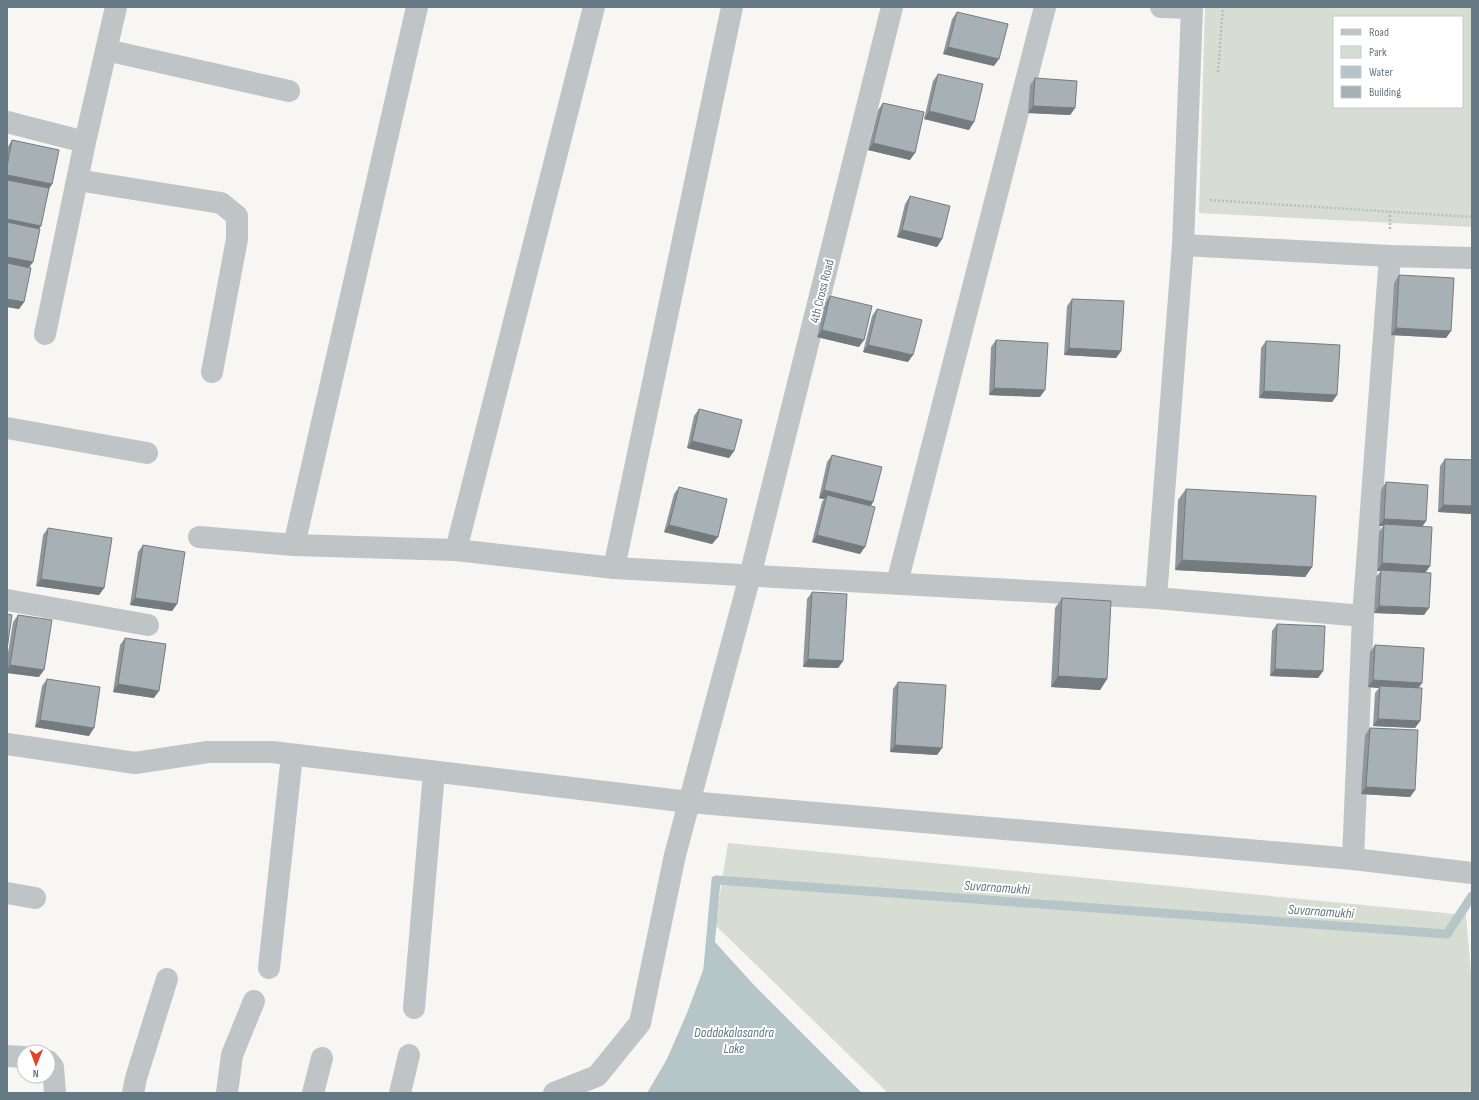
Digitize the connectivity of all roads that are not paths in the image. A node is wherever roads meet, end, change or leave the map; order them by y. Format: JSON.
{"nodes":[{"id":1,"x":116,"y":7,"type":"edge"},
{"id":2,"x":417,"y":7,"type":"edge"},
{"id":3,"x":594,"y":7,"type":"edge"},
{"id":4,"x":732,"y":7,"type":"edge"},
{"id":5,"x":892,"y":7,"type":"edge"},
{"id":6,"x":1045,"y":7,"type":"edge"},
{"id":7,"x":1161,"y":7,"type":"edge"},
{"id":8,"x":1192,"y":8,"type":"edge"},
{"id":9,"x":106,"y":50,"type":"junction"},
{"id":10,"x":289,"y":91,"type":"dead end"},
{"id":11,"x":7,"y":122,"type":"edge"},
{"id":12,"x":85,"y":142,"type":"junction"},
{"id":13,"x":76,"y":180,"type":"junction"},
{"id":14,"x":1183,"y":245,"type":"junction"},
{"id":15,"x":1390,"y":256,"type":"junction"},
{"id":16,"x":1472,"y":258,"type":"edge"},
{"id":17,"x":46,"y":334,"type":"dead end"},
{"id":18,"x":212,"y":372,"type":"dead end"},
{"id":19,"x":7,"y":428,"type":"edge"},
{"id":20,"x":147,"y":453,"type":"dead end"},
{"id":21,"x":199,"y":537,"type":"dead end"},
{"id":22,"x":294,"y":545,"type":"junction"},
{"id":23,"x":456,"y":550,"type":"junction"},
{"id":24,"x":614,"y":568,"type":"junction"},
{"id":25,"x":750,"y":576,"type":"junction"},
{"id":26,"x":897,"y":583,"type":"junction"},
{"id":27,"x":1156,"y":598,"type":"junction"},
{"id":28,"x":7,"y":600,"type":"edge"},
{"id":29,"x":1364,"y":616,"type":"junction"},
{"id":30,"x":148,"y":625,"type":"dead end"},
{"id":31,"x":7,"y":744,"type":"edge"},
{"id":32,"x":292,"y":755,"type":"junction"},
{"id":33,"x":434,"y":772,"type":"junction"},
{"id":34,"x":689,"y":802,"type":"junction"},
{"id":35,"x":1353,"y":859,"type":"junction"},
{"id":36,"x":1472,"y":872,"type":"edge"},
{"id":37,"x":7,"y":893,"type":"edge"},
{"id":38,"x":35,"y":898,"type":"dead end"},
{"id":39,"x":269,"y":968,"type":"dead end"},
{"id":40,"x":167,"y":980,"type":"dead end"},
{"id":41,"x":254,"y":1001,"type":"dead end"},
{"id":42,"x":414,"y":1008,"type":"dead end"},
{"id":43,"x":409,"y":1055,"type":"dead end"},
{"id":44,"x":322,"y":1058,"type":"dead end"},
{"id":45,"x":133,"y":1093,"type":"edge"},
{"id":46,"x":227,"y":1093,"type":"edge"},
{"id":47,"x":313,"y":1093,"type":"edge"},
{"id":48,"x":400,"y":1093,"type":"edge"},
{"id":49,"x":554,"y":1093,"type":"edge"}],
"edges":[{"from":1,"to":9,"type":"street"},
{"from":2,"to":22,"type":"street"},
{"from":3,"to":23,"type":"street"},
{"from":4,"to":24,"type":"street"},
{"from":5,"to":25,"type":"street","name":"4th Cross Road"},
{"from":6,"to":26,"type":"street"},
{"from":7,"to":8,"type":"street"},
{"from":8,"to":14,"type":"street"},
{"from":9,"to":10,"type":"street"},
{"from":9,"to":12,"type":"street"},
{"from":11,"to":12,"type":"street"},
{"from":12,"to":13,"type":"street"},
{"from":13,"to":17,"type":"street"},
{"from":13,"to":18,"type":"street"},
{"from":14,"to":15,"type":"street"},
{"from":14,"to":27,"type":"street"},
{"from":15,"to":16,"type":"street"},
{"from":15,"to":29,"type":"street"},
{"from":19,"to":20,"type":"street"},
{"from":21,"to":22,"type":"street"},
{"from":22,"to":23,"type":"street"},
{"from":23,"to":24,"type":"street"},
{"from":24,"to":25,"type":"street"},
{"from":25,"to":26,"type":"street"},
{"from":25,"to":34,"type":"street","name":"4th Cross Road"},
{"from":26,"to":27,"type":"street"},
{"from":27,"to":29,"type":"street"},
{"from":28,"to":30,"type":"street"},
{"from":29,"to":35,"type":"street"},
{"from":31,"to":32,"type":"street"},
{"from":32,"to":33,"type":"street"},
{"from":32,"to":39,"type":"street"},
{"from":33,"to":34,"type":"street"},
{"from":33,"to":42,"type":"street"},
{"from":34,"to":35,"type":"street"},
{"from":34,"to":49,"type":"street","name":"4th Cross Road"},
{"from":35,"to":36,"type":"street"},
{"from":37,"to":38,"type":"street"},
{"from":40,"to":45,"type":"street"},
{"from":41,"to":46,"type":"street"},
{"from":43,"to":48,"type":"street"},
{"from":44,"to":47,"type":"street"}]}
